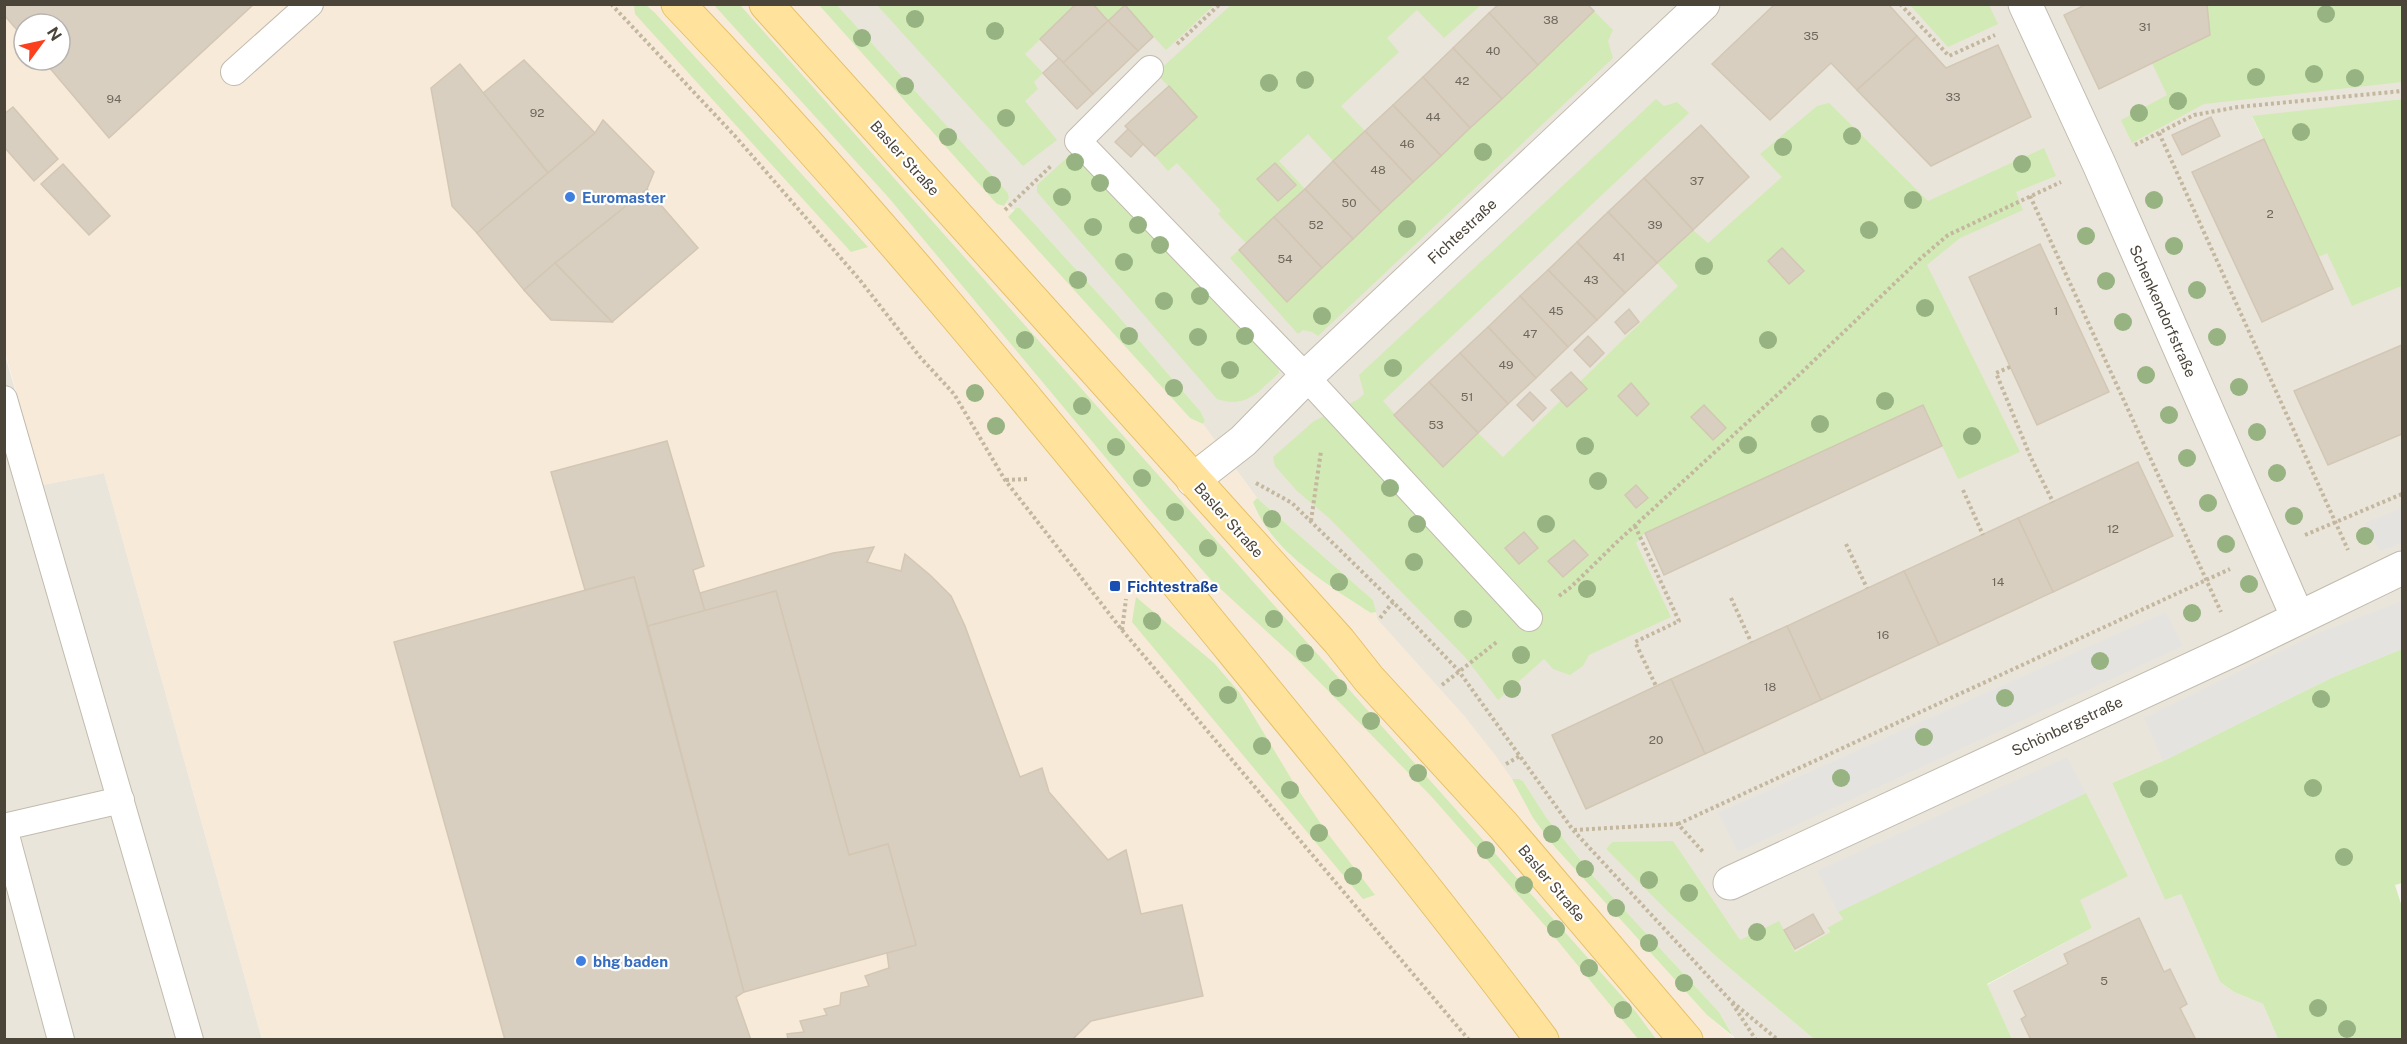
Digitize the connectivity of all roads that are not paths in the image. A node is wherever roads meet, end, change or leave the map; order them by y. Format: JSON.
{"nodes":[{"id":1,"x":310,"y":4,"type":"edge"},
{"id":2,"x":678,"y":4,"type":"edge"},
{"id":3,"x":766,"y":4,"type":"edge"},
{"id":4,"x":1704,"y":4,"type":"edge"},
{"id":5,"x":2028,"y":11,"type":"edge"},
{"id":6,"x":1150,"y":69,"type":"road end"},
{"id":7,"x":234,"y":72,"type":"dead end"},
{"id":8,"x":1306,"y":377,"type":"junction"},
{"id":9,"x":4,"y":399,"type":"edge"},
{"id":10,"x":1193,"y":480,"type":"junction"},
{"id":11,"x":2403,"y":568,"type":"edge"},
{"id":12,"x":1529,"y":618,"type":"road end"},
{"id":13,"x":2298,"y":618,"type":"junction"},
{"id":14,"x":121,"y":800,"type":"junction"},
{"id":15,"x":4,"y":827,"type":"edge"},
{"id":16,"x":1730,"y":883,"type":"road end"},
{"id":17,"x":61,"y":1040,"type":"edge"},
{"id":18,"x":190,"y":1040,"type":"edge"},
{"id":19,"x":1542,"y":1040,"type":"edge"},
{"id":20,"x":1686,"y":1040,"type":"edge"}],
"edges":[{"from":1,"to":7,"type":"lane"},
{"from":2,"to":19,"type":"main road"},
{"from":3,"to":10,"type":"main road","name":"Basler Straße"},
{"from":4,"to":8,"type":"street","name":"Fichtestraße"},
{"from":5,"to":13,"type":"street","name":"Schenkendorfstraße"},
{"from":6,"to":8,"type":"lane"},
{"from":8,"to":10,"type":"street","name":"Fichtestraße"},
{"from":8,"to":12,"type":"lane"},
{"from":9,"to":14,"type":"lane"},
{"from":10,"to":20,"type":"main road","name":"Basler Straße"},
{"from":11,"to":13,"type":"street","name":"Schönbergstraße"},
{"from":13,"to":16,"type":"street","name":"Schönbergstraße"},
{"from":14,"to":15,"type":"lane"},
{"from":14,"to":18,"type":"lane"},
{"from":15,"to":17,"type":"lane"}]}
